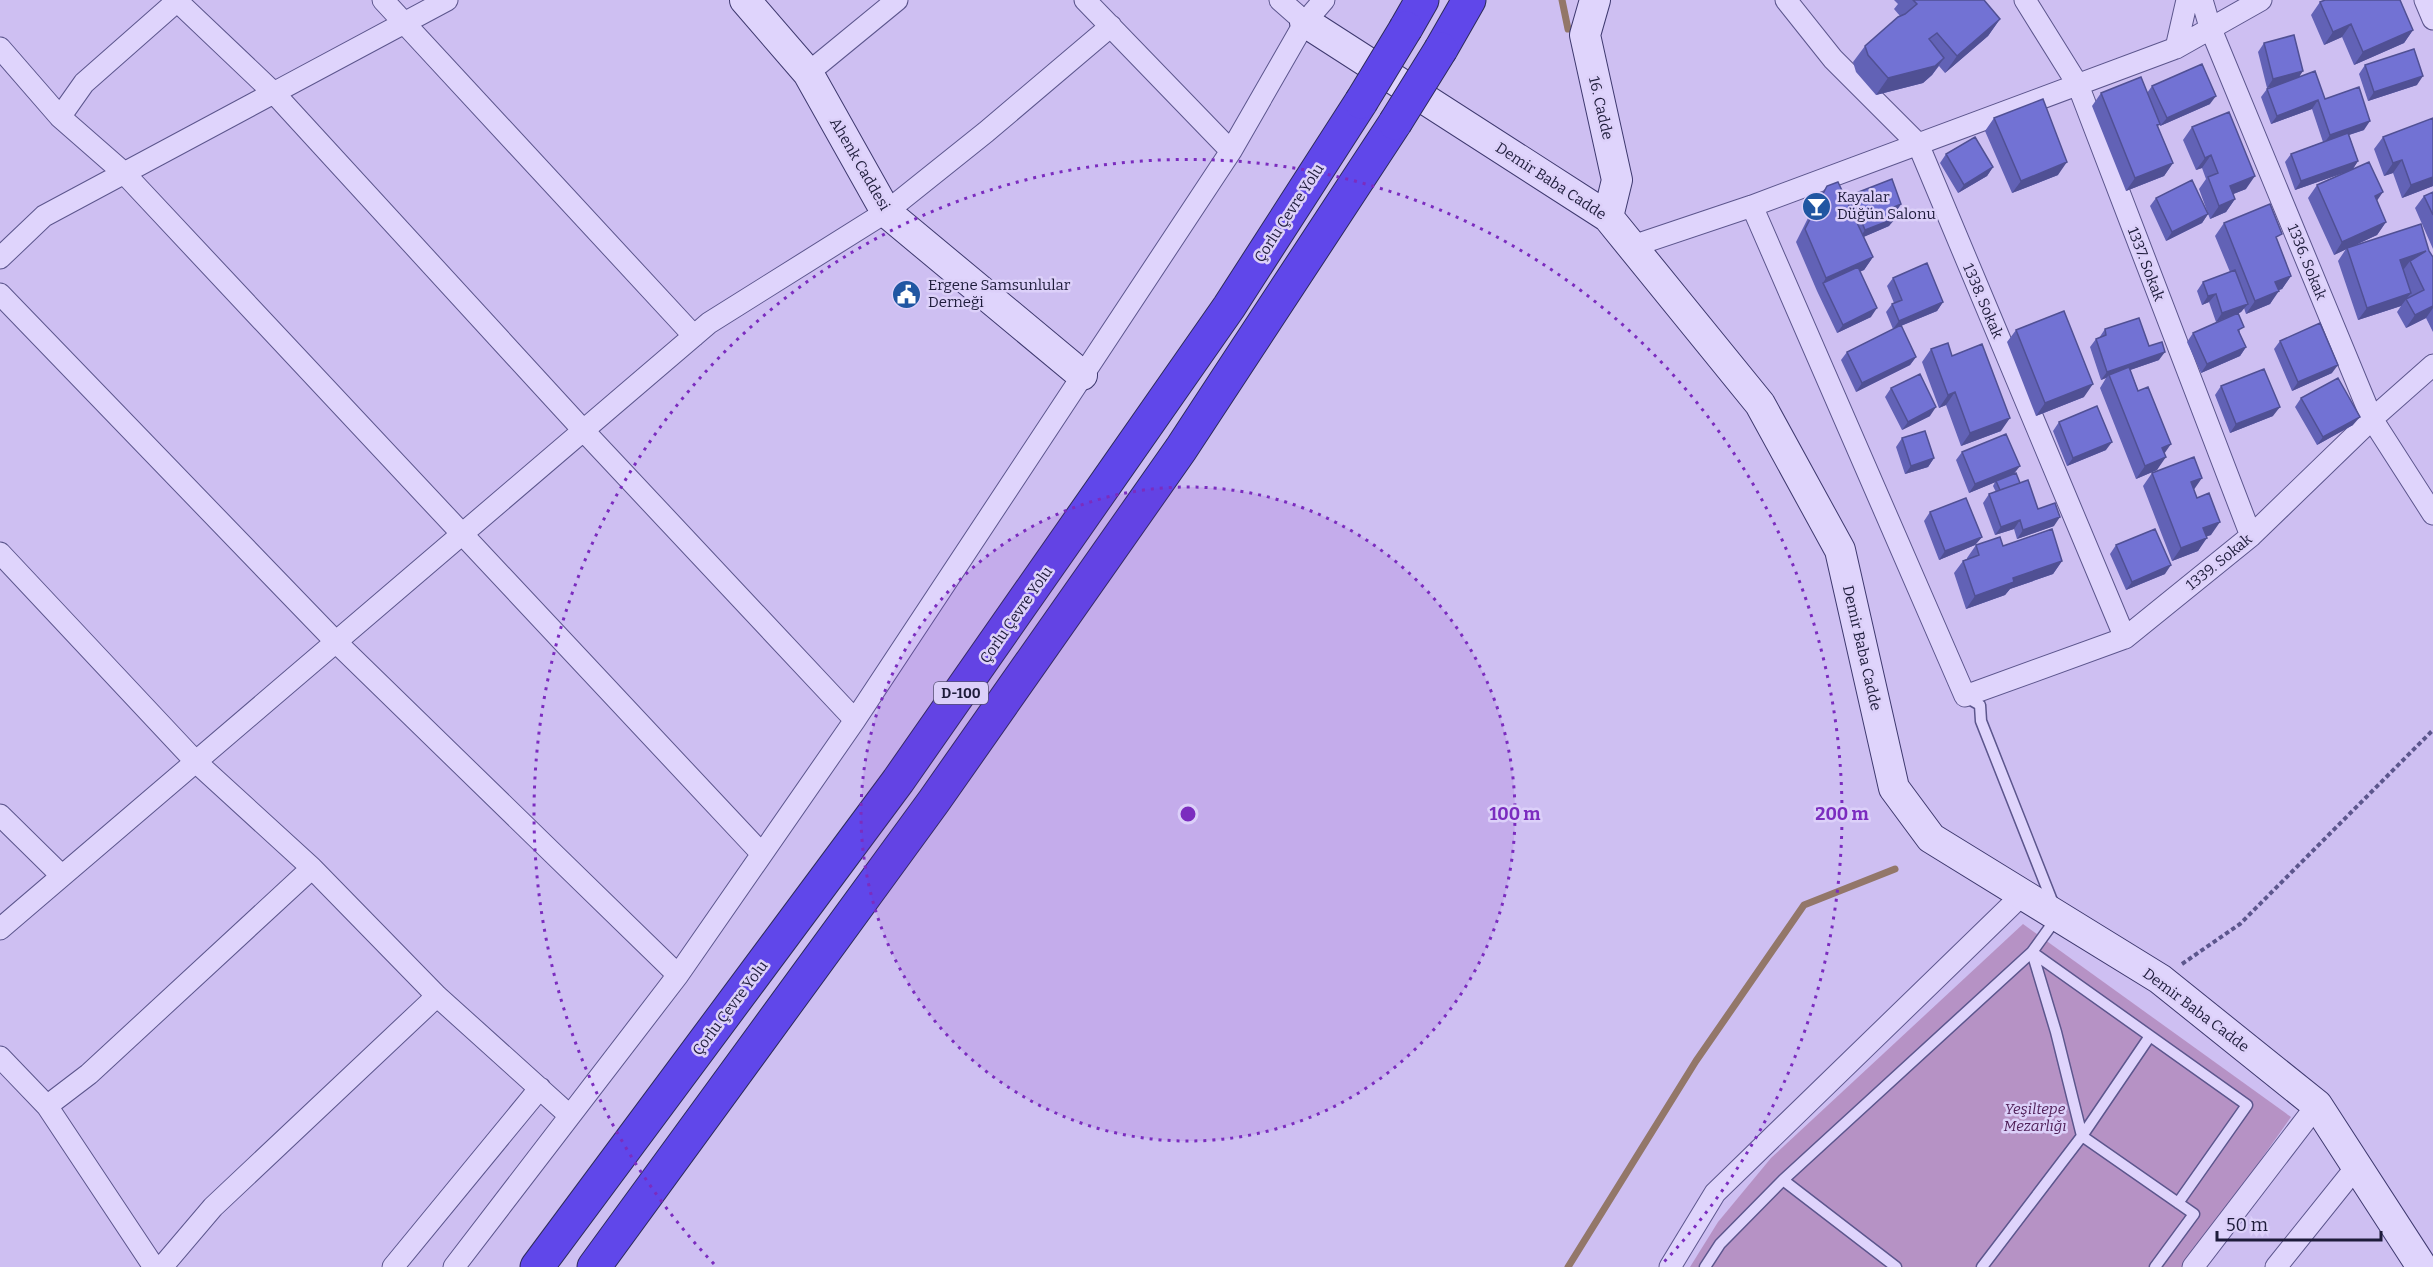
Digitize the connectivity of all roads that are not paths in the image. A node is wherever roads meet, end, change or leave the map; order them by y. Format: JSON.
{"nodes":[{"id":1,"x":383,"y":0,"type":"edge"},
{"id":2,"x":447,"y":0,"type":"edge"},
{"id":3,"x":745,"y":0,"type":"edge"},
{"id":4,"x":897,"y":0,"type":"edge"},
{"id":5,"x":1085,"y":0,"type":"edge"},
{"id":6,"x":1280,"y":0,"type":"edge"},
{"id":7,"x":1324,"y":0,"type":"edge"},
{"id":8,"x":1422,"y":0,"type":"edge"},
{"id":9,"x":1469,"y":0,"type":"edge"},
{"id":10,"x":1786,"y":0,"type":"edge"},
{"id":11,"x":2025,"y":0,"type":"edge"},
{"id":12,"x":2187,"y":0,"type":"edge"},
{"id":13,"x":2202,"y":0,"type":"edge"},
{"id":14,"x":2261,"y":0,"type":"edge"},
{"id":15,"x":2425,"y":0,"type":"edge"},
{"id":16,"x":176,"y":1,"type":"edge"},
{"id":17,"x":1595,"y":1,"type":"edge"},
{"id":18,"x":2433,"y":19,"type":"edge"},
{"id":19,"x":1305,"y":22,"type":"junction"},
{"id":20,"x":405,"y":23,"type":"junction"},
{"id":21,"x":1111,"y":26,"type":"junction"},
{"id":22,"x":2210,"y":27,"type":"junction"},
{"id":23,"x":0,"y":48,"type":"edge"},
{"id":24,"x":2176,"y":48,"type":"junction"},
{"id":25,"x":808,"y":73,"type":"junction"},
{"id":26,"x":2078,"y":85,"type":"junction"},
{"id":27,"x":274,"y":93,"type":"junction"},
{"id":28,"x":60,"y":117,"type":"junction"},
{"id":29,"x":1918,"y":144,"type":"junction"},
{"id":30,"x":1231,"y":151,"type":"junction"},
{"id":31,"x":124,"y":173,"type":"junction"},
{"id":32,"x":1752,"y":206,"type":"junction"},
{"id":33,"x":886,"y":212,"type":"junction"},
{"id":34,"x":1608,"y":217,"type":"junction"},
{"id":35,"x":1633,"y":246,"type":"junction"},
{"id":36,"x":0,"y":258,"type":"edge"},
{"id":37,"x":0,"y":294,"type":"edge"},
{"id":38,"x":694,"y":336,"type":"junction"},
{"id":39,"x":2433,"y":365,"type":"edge"},
{"id":40,"x":1082,"y":375,"type":"junction"},
{"id":41,"x":2372,"y":419,"type":"junction"},
{"id":42,"x":583,"y":430,"type":"junction"},
{"id":43,"x":2433,"y":514,"type":"edge"},
{"id":44,"x":462,"y":534,"type":"junction"},
{"id":45,"x":2251,"y":536,"type":"junction"},
{"id":46,"x":0,"y":553,"type":"edge"},
{"id":47,"x":2125,"y":638,"type":"junction"},
{"id":48,"x":336,"y":642,"type":"junction"},
{"id":49,"x":1965,"y":696,"type":"junction"},
{"id":50,"x":855,"y":720,"type":"junction"},
{"id":51,"x":196,"y":762,"type":"junction"},
{"id":52,"x":0,"y":815,"type":"edge"},
{"id":53,"x":762,"y":854,"type":"junction"},
{"id":54,"x":312,"y":867,"type":"junction"},
{"id":55,"x":62,"y":876,"type":"junction"},
{"id":56,"x":2023,"y":894,"type":"junction"},
{"id":57,"x":2058,"y":916,"type":"junction"},
{"id":58,"x":0,"y":929,"type":"edge"},
{"id":59,"x":2032,"y":952,"type":"junction"},
{"id":60,"x":678,"y":975,"type":"junction"},
{"id":61,"x":437,"y":996,"type":"junction"},
{"id":62,"x":2150,"y":1036,"type":"junction"},
{"id":63,"x":0,"y":1057,"type":"edge"},
{"id":64,"x":540,"y":1088,"type":"junction"},
{"id":65,"x":2317,"y":1105,"type":"junction"},
{"id":66,"x":47,"y":1106,"type":"junction"},
{"id":67,"x":569,"y":1115,"type":"junction"},
{"id":68,"x":2082,"y":1136,"type":"junction"},
{"id":69,"x":2357,"y":1166,"type":"junction"},
{"id":70,"x":1783,"y":1180,"type":"junction"},
{"id":71,"x":2178,"y":1203,"type":"junction"},
{"id":72,"x":154,"y":1267,"type":"edge"},
{"id":73,"x":162,"y":1267,"type":"edge"},
{"id":74,"x":393,"y":1267,"type":"edge"},
{"id":75,"x":454,"y":1267,"type":"edge"},
{"id":76,"x":537,"y":1267,"type":"edge"},
{"id":77,"x":594,"y":1267,"type":"edge"},
{"id":78,"x":1670,"y":1267,"type":"edge"},
{"id":79,"x":1705,"y":1267,"type":"edge"},
{"id":80,"x":1896,"y":1267,"type":"edge"},
{"id":81,"x":1982,"y":1267,"type":"edge"},
{"id":82,"x":2155,"y":1267,"type":"edge"},
{"id":83,"x":2193,"y":1267,"type":"edge"},
{"id":84,"x":2276,"y":1267,"type":"edge"},
{"id":85,"x":2422,"y":1267,"type":"edge"}],
"edges":[{"from":1,"to":20,"type":"street"},
{"from":2,"to":20,"type":"street"},
{"from":3,"to":25,"type":"street","name":"Ahenk Caddesi"},
{"from":4,"to":25,"type":"street"},
{"from":5,"to":21,"type":"street"},
{"from":6,"to":19,"type":"street"},
{"from":7,"to":19,"type":"street"},
{"from":8,"to":76,"type":"highway","name":"Çorlu Çevre Yolu","number":"D-100","bridge":true},
{"from":9,"to":77,"type":"highway","number":"D-100","bridge":true},
{"from":10,"to":29,"type":"street","name":"1338. Sokak"},
{"from":11,"to":26,"type":"street","name":"1337. Sokak"},
{"from":12,"to":24,"type":"street"},
{"from":13,"to":22,"type":"street","name":"1336. Sokak"},
{"from":14,"to":22,"type":"street"},
{"from":15,"to":18,"type":"street"},
{"from":16,"to":27,"type":"street"},
{"from":16,"to":28,"type":"street"},
{"from":17,"to":34,"type":"street","name":"16. Cadde"},
{"from":19,"to":30,"type":"street"},
{"from":19,"to":34,"type":"street","name":"Demir Baba Cadde"},
{"from":20,"to":27,"type":"street"},
{"from":20,"to":38,"type":"street"},
{"from":21,"to":30,"type":"street"},
{"from":21,"to":33,"type":"street"},
{"from":22,"to":24,"type":"street"},
{"from":22,"to":41,"type":"street","name":"1336. Sokak"},
{"from":23,"to":28,"type":"street"},
{"from":24,"to":26,"type":"street"},
{"from":25,"to":33,"type":"street","name":"Ahenk Caddesi"},
{"from":26,"to":29,"type":"street"},
{"from":26,"to":45,"type":"street","name":"1337. Sokak"},
{"from":27,"to":31,"type":"street"},
{"from":27,"to":42,"type":"street"},
{"from":28,"to":31,"type":"street"},
{"from":29,"to":32,"type":"street"},
{"from":29,"to":47,"type":"street","name":"1338. Sokak"},
{"from":30,"to":40,"type":"street"},
{"from":31,"to":36,"type":"street"},
{"from":31,"to":44,"type":"street"},
{"from":32,"to":35,"type":"street"},
{"from":32,"to":49,"type":"street"},
{"from":33,"to":38,"type":"street"},
{"from":33,"to":40,"type":"street","name":"Ahenk Caddesi"},
{"from":34,"to":35,"type":"street","name":"Demir Baba Cadde"},
{"from":35,"to":56,"type":"street","name":"Demir Baba Cadde"},
{"from":37,"to":48,"type":"street"},
{"from":38,"to":42,"type":"street"},
{"from":39,"to":41,"type":"street","name":"1339. Sokak"},
{"from":40,"to":50,"type":"street"},
{"from":41,"to":43,"type":"street","name":"1336. Sokak"},
{"from":41,"to":45,"type":"street","name":"1339. Sokak"},
{"from":42,"to":44,"type":"street"},
{"from":42,"to":50,"type":"street"},
{"from":44,"to":48,"type":"street"},
{"from":44,"to":53,"type":"street"},
{"from":45,"to":47,"type":"street","name":"1339. Sokak"},
{"from":46,"to":51,"type":"street"},
{"from":47,"to":49,"type":"street","name":"1339. Sokak"},
{"from":48,"to":51,"type":"street"},
{"from":48,"to":60,"type":"street"},
{"from":49,"to":57,"type":"lane"},
{"from":50,"to":53,"type":"street"},
{"from":51,"to":54,"type":"street"},
{"from":51,"to":55,"type":"street"},
{"from":52,"to":55,"type":"street"},
{"from":53,"to":60,"type":"street"},
{"from":54,"to":61,"type":"street"},
{"from":54,"to":66,"type":"street"},
{"from":55,"to":58,"type":"street"},
{"from":56,"to":57,"type":"street","name":"Demir Baba Cadde"},
{"from":56,"to":78,"type":"street"},
{"from":57,"to":59,"type":"lane"},
{"from":57,"to":65,"type":"street","name":"Demir Baba Cadde"},
{"from":59,"to":62,"type":"lane"},
{"from":59,"to":68,"type":"lane"},
{"from":59,"to":70,"type":"lane"},
{"from":60,"to":67,"type":"street"},
{"from":61,"to":64,"type":"street"},
{"from":61,"to":73,"type":"street"},
{"from":62,"to":68,"type":"lane"},
{"from":62,"to":71,"type":"lane"},
{"from":63,"to":66,"type":"street"},
{"from":64,"to":67,"type":"street"},
{"from":64,"to":74,"type":"street"},
{"from":65,"to":69,"type":"street","name":"Demir Baba Cadde"},
{"from":65,"to":83,"type":"street"},
{"from":66,"to":72,"type":"street"},
{"from":67,"to":75,"type":"street"},
{"from":68,"to":71,"type":"lane"},
{"from":68,"to":81,"type":"lane"},
{"from":69,"to":84,"type":"street"},
{"from":69,"to":85,"type":"street","name":"Demir Baba Cadde"},
{"from":70,"to":79,"type":"lane"},
{"from":70,"to":80,"type":"lane"},
{"from":71,"to":82,"type":"lane"}]}
